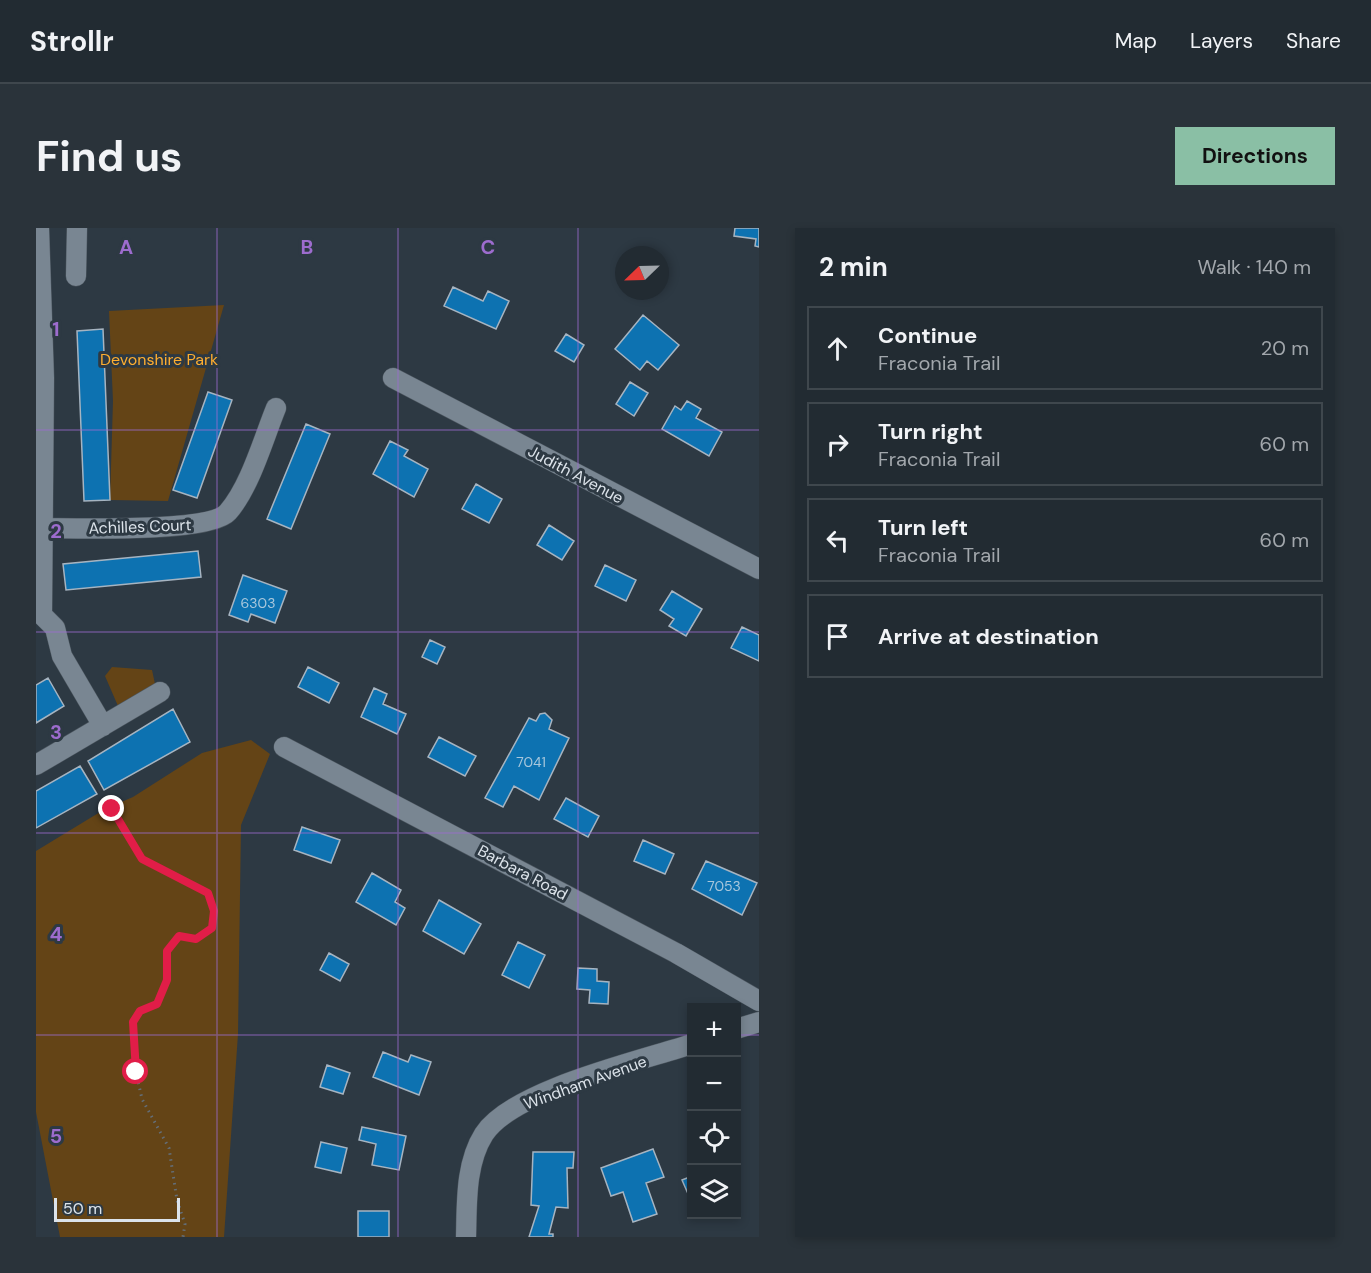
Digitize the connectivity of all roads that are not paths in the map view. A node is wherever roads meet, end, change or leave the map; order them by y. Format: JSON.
{"nodes":[{"id":1,"x":39,"y":228,"type":"edge"},
{"id":2,"x":76,"y":228,"type":"edge"},
{"id":3,"x":76,"y":276,"type":"dead end"},
{"id":4,"x":40,"y":378,"type":"edge"},
{"id":5,"x":393,"y":378,"type":"dead end"},
{"id":6,"x":276,"y":408,"type":"dead end"},
{"id":7,"x":42,"y":528,"type":"junction"},
{"id":8,"x":759,"y":569,"type":"edge"},
{"id":9,"x":160,"y":692,"type":"dead end"},
{"id":10,"x":103,"y":726,"type":"junction"},
{"id":11,"x":284,"y":747,"type":"dead end"},
{"id":12,"x":36,"y":765,"type":"edge"},
{"id":13,"x":759,"y":1001,"type":"edge"},
{"id":14,"x":759,"y":1022,"type":"edge"},
{"id":15,"x":741,"y":1027,"type":"edge"},
{"id":16,"x":687,"y":1046,"type":"edge"},
{"id":17,"x":466,"y":1237,"type":"edge"}],
"edges":[{"from":1,"to":4,"type":"street"},
{"from":2,"to":3,"type":"street"},
{"from":4,"to":7,"type":"street"},
{"from":5,"to":8,"type":"street","name":"Judith Avenue"},
{"from":6,"to":7,"type":"street","name":"Achilles Court"},
{"from":7,"to":10,"type":"street"},
{"from":9,"to":10,"type":"street"},
{"from":10,"to":12,"type":"street"},
{"from":11,"to":13,"type":"street","name":"Barbara Road"},
{"from":14,"to":15,"type":"street"},
{"from":16,"to":17,"type":"street","name":"Windham Avenue"}]}
